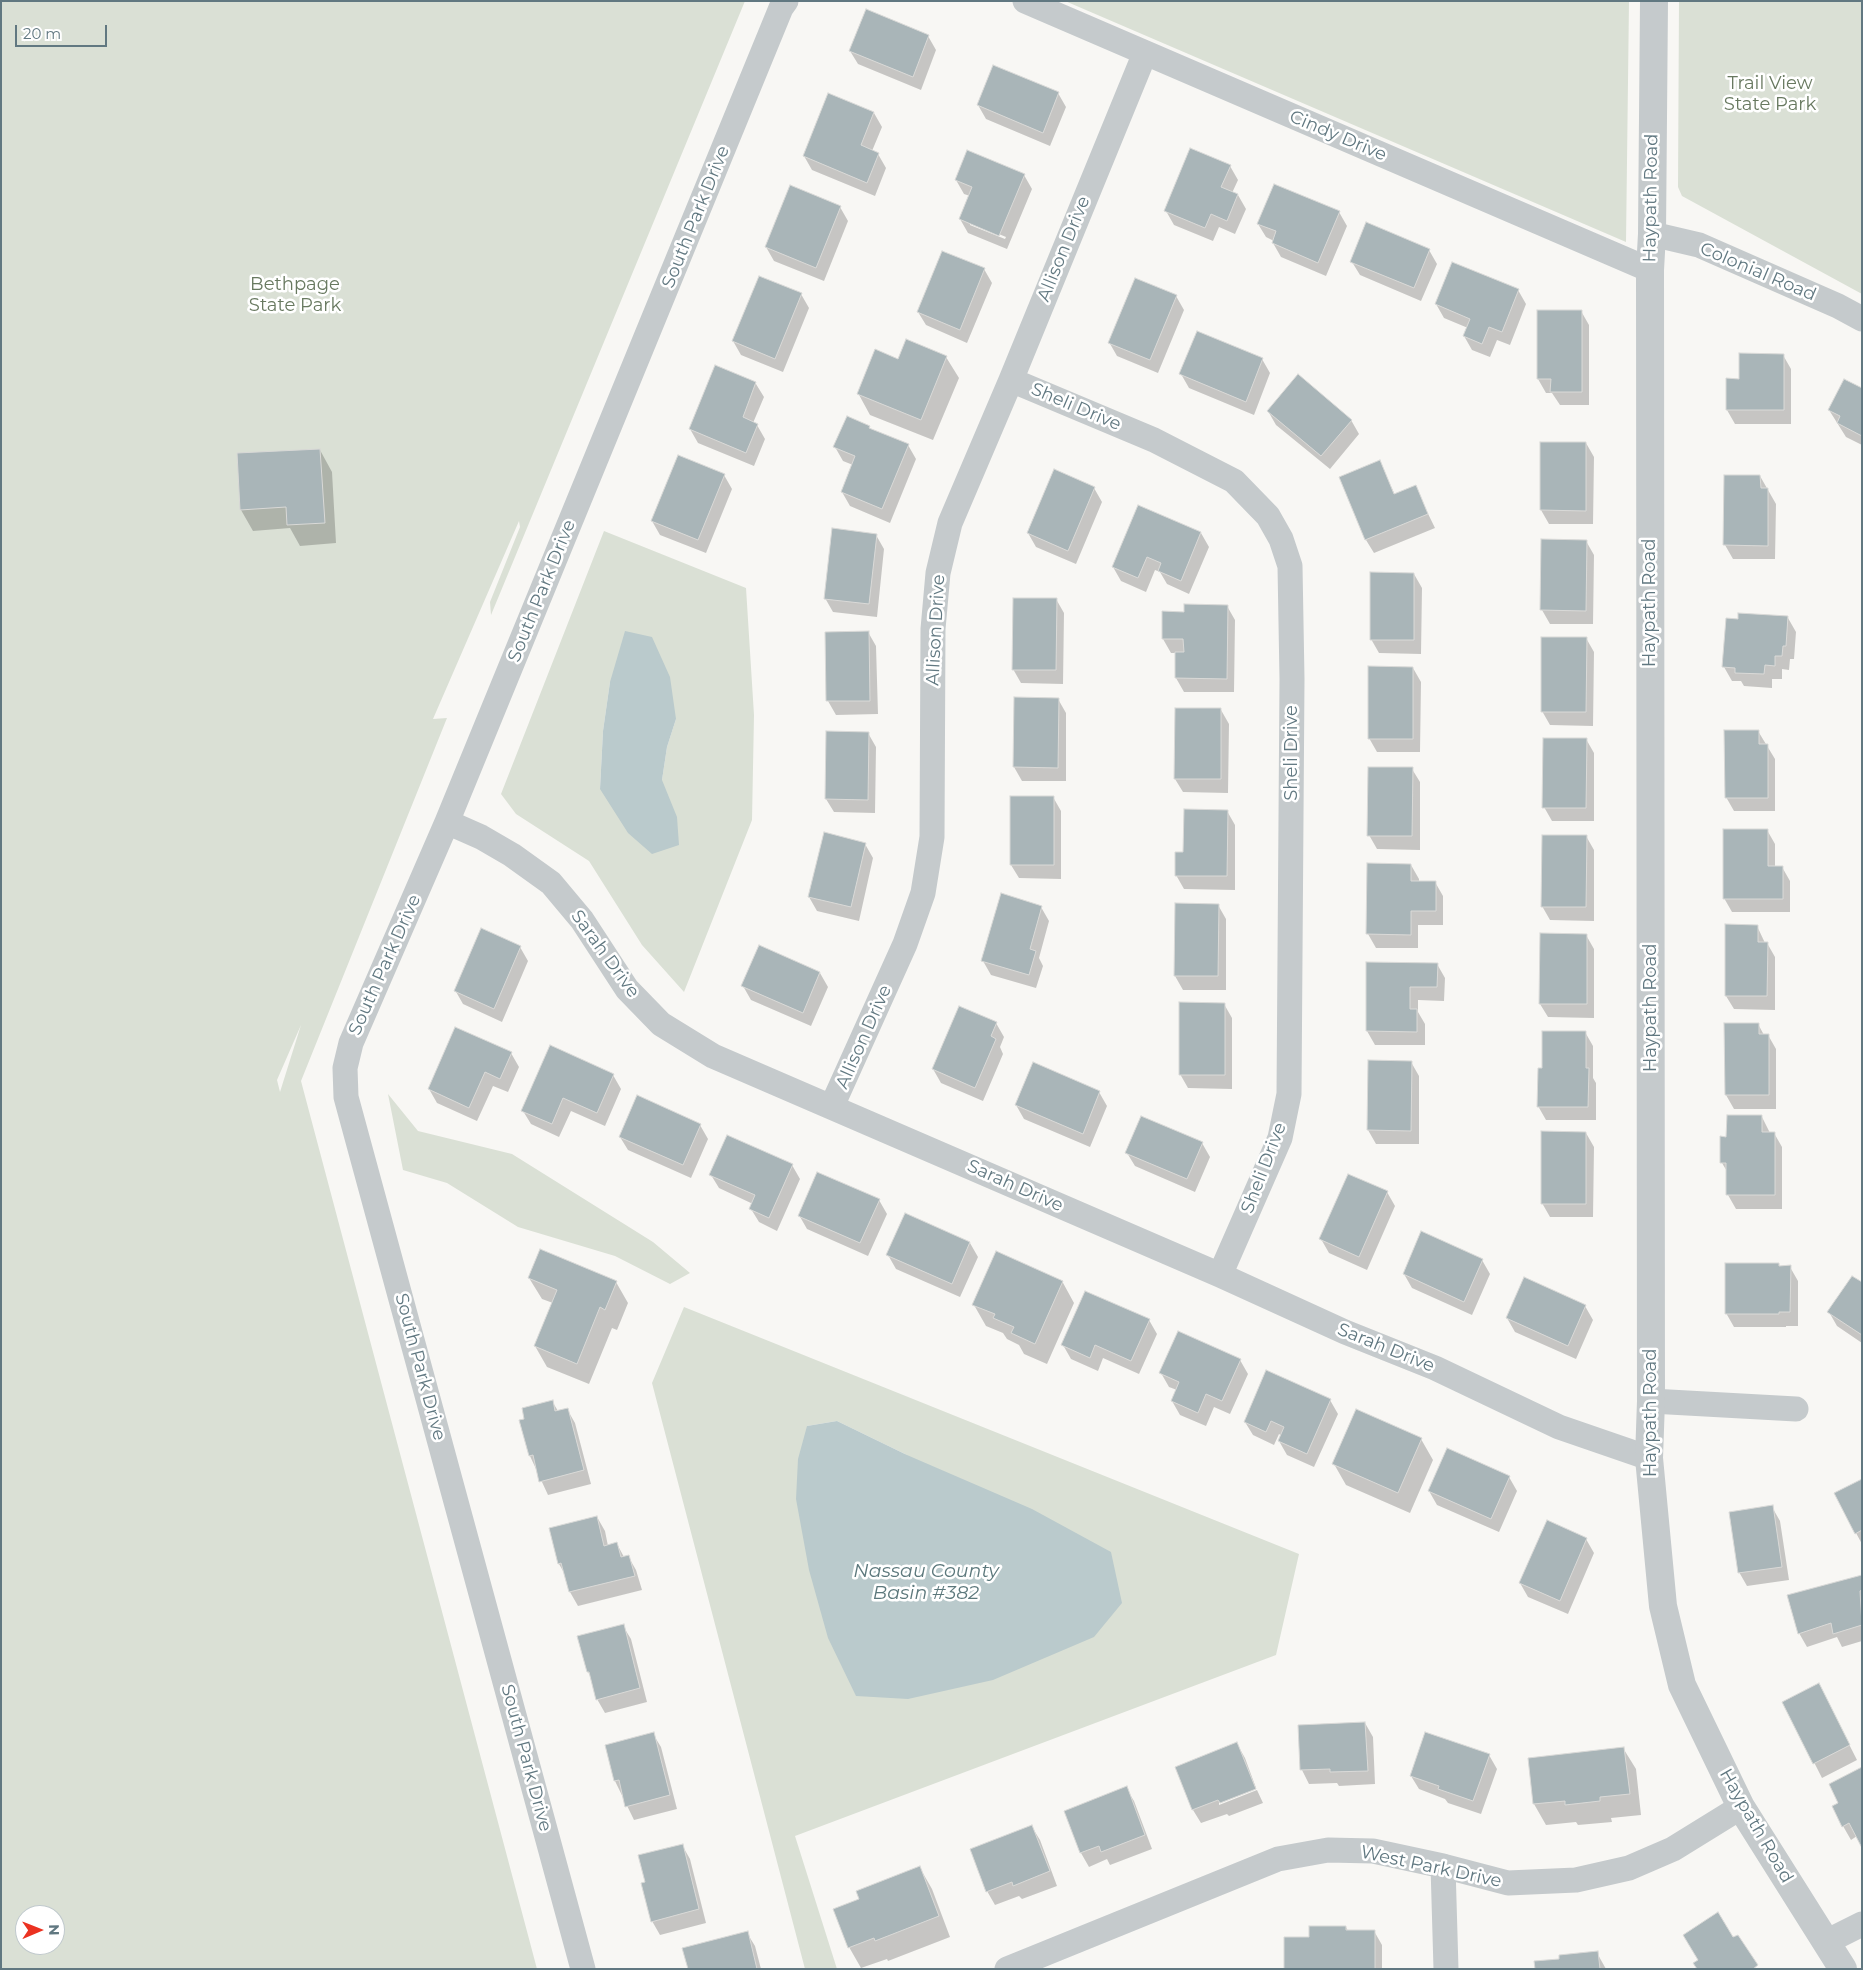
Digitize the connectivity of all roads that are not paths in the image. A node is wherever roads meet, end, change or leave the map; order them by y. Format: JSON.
{"nodes":[{"id":1,"x":786,"y":1,"type":"edge"},
{"id":2,"x":1025,"y":1,"type":"edge"},
{"id":3,"x":1654,"y":1,"type":"edge"},
{"id":4,"x":1145,"y":53,"type":"junction"},
{"id":5,"x":1652,"y":234,"type":"junction"},
{"id":6,"x":1650,"y":270,"type":"junction"},
{"id":7,"x":1862,"y":319,"type":"edge"},
{"id":8,"x":1011,"y":380,"type":"junction"},
{"id":9,"x":447,"y":822,"type":"junction"},
{"id":10,"x":832,"y":1106,"type":"junction"},
{"id":11,"x":1220,"y":1276,"type":"junction"},
{"id":12,"x":1651,"y":1401,"type":"junction"},
{"id":13,"x":1796,"y":1409,"type":"dead end"},
{"id":14,"x":1649,"y":1458,"type":"junction"},
{"id":15,"x":1741,"y":1807,"type":"junction"},
{"id":16,"x":1443,"y":1866,"type":"junction"},
{"id":17,"x":1862,"y":1924,"type":"edge"},
{"id":18,"x":1826,"y":1942,"type":"junction"},
{"id":19,"x":583,"y":1969,"type":"edge"},
{"id":20,"x":1007,"y":1969,"type":"edge"},
{"id":21,"x":1446,"y":1969,"type":"edge"},
{"id":22,"x":1843,"y":1969,"type":"edge"}],
"edges":[{"from":1,"to":9,"type":"street","name":"South Park Drive"},
{"from":2,"to":4,"type":"street","name":"Cindy Drive"},
{"from":3,"to":5,"type":"street","name":"Haypath Road"},
{"from":4,"to":6,"type":"street","name":"Cindy Drive"},
{"from":4,"to":8,"type":"street","name":"Allison Drive"},
{"from":5,"to":6,"type":"street","name":"Haypath Road"},
{"from":5,"to":7,"type":"street","name":"Colonial Road"},
{"from":6,"to":12,"type":"street","name":"Haypath Road"},
{"from":8,"to":10,"type":"street","name":"Allison Drive"},
{"from":8,"to":11,"type":"street","name":"Sheli Drive"},
{"from":9,"to":10,"type":"street","name":"Sarah Drive"},
{"from":9,"to":19,"type":"street","name":"South Park Drive"},
{"from":10,"to":11,"type":"street","name":"Sarah Drive"},
{"from":11,"to":14,"type":"street","name":"Sarah Drive"},
{"from":12,"to":13,"type":"street"},
{"from":12,"to":14,"type":"street","name":"Haypath Road"},
{"from":14,"to":15,"type":"street","name":"Haypath Road"},
{"from":15,"to":16,"type":"street","name":"West Park Drive"},
{"from":15,"to":18,"type":"street","name":"Haypath Road"},
{"from":16,"to":20,"type":"street","name":"West Park Drive"},
{"from":16,"to":21,"type":"street"},
{"from":17,"to":18,"type":"street"},
{"from":18,"to":22,"type":"street","name":"Haypath Road"}]}
